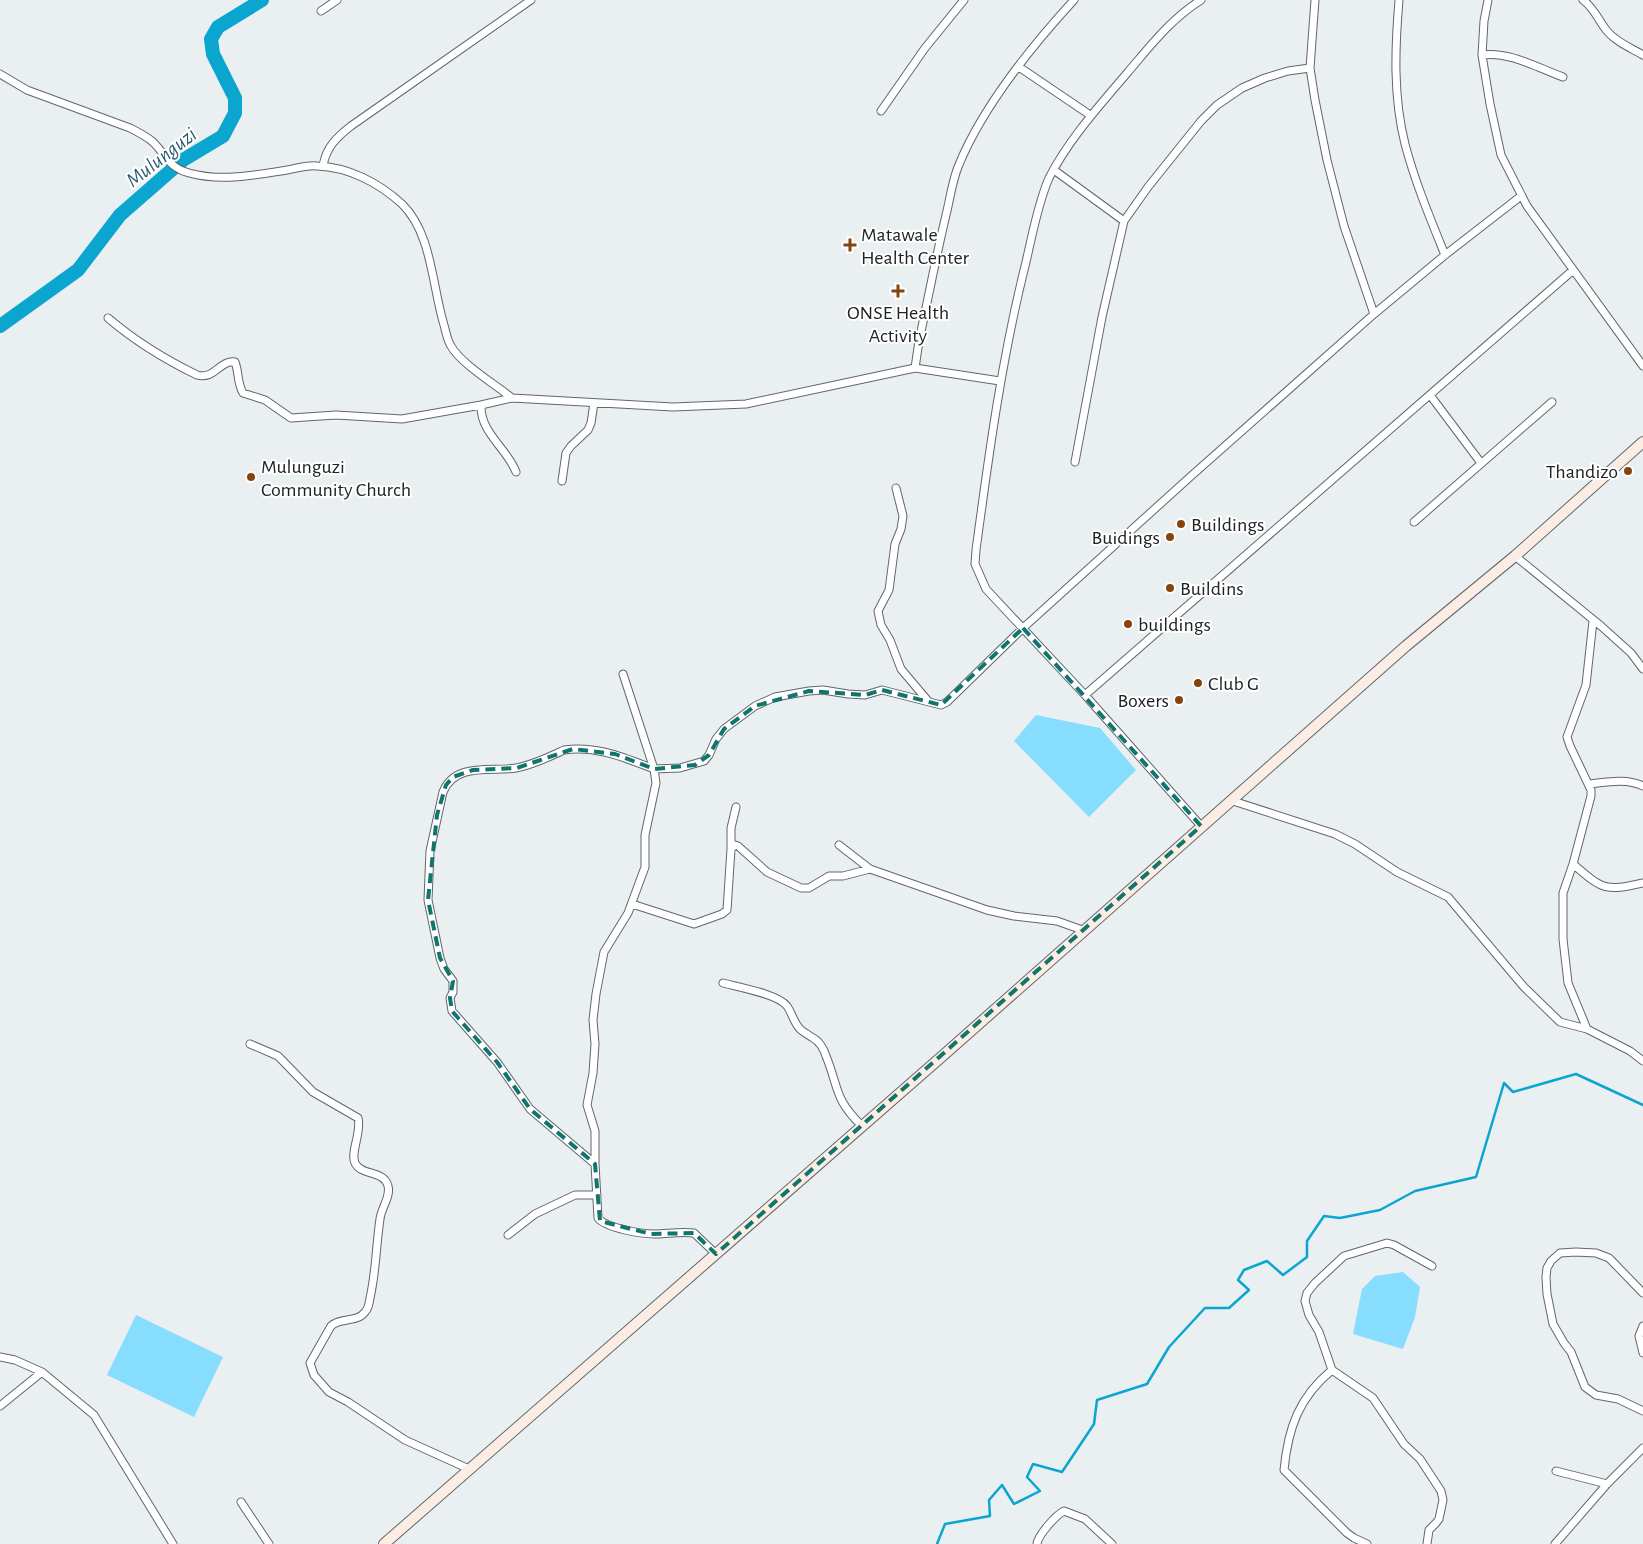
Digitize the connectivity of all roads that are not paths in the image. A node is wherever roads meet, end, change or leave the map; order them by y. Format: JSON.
{"nodes":[{"id":1,"x":337,"y":0,"type":"edge"},
{"id":2,"x":531,"y":0,"type":"edge"},
{"id":3,"x":964,"y":0,"type":"edge"},
{"id":4,"x":1074,"y":0,"type":"edge"},
{"id":5,"x":1201,"y":0,"type":"edge"},
{"id":6,"x":1315,"y":0,"type":"edge"},
{"id":7,"x":1399,"y":0,"type":"edge"},
{"id":8,"x":1488,"y":0,"type":"edge"},
{"id":9,"x":1583,"y":0,"type":"edge"},
{"id":10,"x":321,"y":11,"type":"dead end"},
{"id":11,"x":1482,"y":55,"type":"junction"},
{"id":12,"x":1643,"y":55,"type":"edge"},
{"id":13,"x":1019,"y":67,"type":"junction"},
{"id":14,"x":1310,"y":68,"type":"junction"},
{"id":15,"x":0,"y":74,"type":"edge"},
{"id":16,"x":1563,"y":77,"type":"dead end"},
{"id":17,"x":881,"y":111,"type":"dead end"},
{"id":18,"x":1090,"y":116,"type":"junction"},
{"id":19,"x":323,"y":166,"type":"junction"},
{"id":20,"x":1054,"y":170,"type":"junction"},
{"id":21,"x":1521,"y":196,"type":"junction"},
{"id":22,"x":1124,"y":221,"type":"junction"},
{"id":23,"x":1445,"y":255,"type":"junction"},
{"id":24,"x":1572,"y":270,"type":"junction"},
{"id":25,"x":1374,"y":314,"type":"junction"},
{"id":26,"x":108,"y":318,"type":"dead end"},
{"id":27,"x":1643,"y":366,"type":"edge"},
{"id":28,"x":915,"y":368,"type":"junction"},
{"id":29,"x":1000,"y":381,"type":"junction"},
{"id":30,"x":1430,"y":396,"type":"junction"},
{"id":31,"x":512,"y":398,"type":"junction"},
{"id":32,"x":1552,"y":402,"type":"dead end"},
{"id":33,"x":594,"y":403,"type":"junction"},
{"id":34,"x":481,"y":406,"type":"junction"},
{"id":35,"x":1643,"y":442,"type":"edge"},
{"id":36,"x":1075,"y":462,"type":"dead end"},
{"id":37,"x":1481,"y":463,"type":"junction"},
{"id":38,"x":516,"y":472,"type":"dead end"},
{"id":39,"x":562,"y":481,"type":"dead end"},
{"id":40,"x":896,"y":488,"type":"dead end"},
{"id":41,"x":1414,"y":522,"type":"dead end"},
{"id":42,"x":1515,"y":556,"type":"junction"},
{"id":43,"x":1594,"y":621,"type":"junction"},
{"id":44,"x":1023,"y":628,"type":"junction"},
{"id":45,"x":1643,"y":668,"type":"edge"},
{"id":46,"x":623,"y":674,"type":"dead end"},
{"id":47,"x":1085,"y":695,"type":"junction"},
{"id":48,"x":930,"y":703,"type":"junction"},
{"id":49,"x":654,"y":769,"type":"junction"},
{"id":50,"x":1590,"y":784,"type":"junction"},
{"id":51,"x":1643,"y":786,"type":"edge"},
{"id":52,"x":1230,"y":800,"type":"junction"},
{"id":53,"x":736,"y":807,"type":"dead end"},
{"id":54,"x":1201,"y":826,"type":"junction"},
{"id":55,"x":839,"y":845,"type":"dead end"},
{"id":56,"x":731,"y":849,"type":"junction"},
{"id":57,"x":1573,"y":864,"type":"junction"},
{"id":58,"x":870,"y":869,"type":"junction"},
{"id":59,"x":1643,"y":883,"type":"edge"},
{"id":60,"x":632,"y":904,"type":"junction"},
{"id":61,"x":1085,"y":931,"type":"junction"},
{"id":62,"x":723,"y":983,"type":"dead end"},
{"id":63,"x":1587,"y":1029,"type":"junction"},
{"id":64,"x":250,"y":1044,"type":"dead end"},
{"id":65,"x":1643,"y":1061,"type":"edge"},
{"id":66,"x":862,"y":1126,"type":"junction"},
{"id":67,"x":595,"y":1164,"type":"junction"},
{"id":68,"x":597,"y":1195,"type":"junction"},
{"id":69,"x":508,"y":1235,"type":"dead end"},
{"id":70,"x":716,"y":1254,"type":"junction"},
{"id":71,"x":1432,"y":1266,"type":"dead end"},
{"id":72,"x":1643,"y":1293,"type":"edge"},
{"id":73,"x":1643,"y":1326,"type":"edge"},
{"id":74,"x":1643,"y":1353,"type":"edge"},
{"id":75,"x":0,"y":1357,"type":"edge"},
{"id":76,"x":1332,"y":1370,"type":"junction"},
{"id":77,"x":42,"y":1372,"type":"junction"},
{"id":78,"x":0,"y":1406,"type":"edge"},
{"id":79,"x":1643,"y":1411,"type":"edge"},
{"id":80,"x":1643,"y":1448,"type":"edge"},
{"id":81,"x":469,"y":1470,"type":"junction"},
{"id":82,"x":1556,"y":1471,"type":"dead end"},
{"id":83,"x":1607,"y":1484,"type":"junction"},
{"id":84,"x":241,"y":1502,"type":"dead end"},
{"id":85,"x":397,"y":1539,"type":"edge"},
{"id":86,"x":172,"y":1544,"type":"edge"},
{"id":87,"x":269,"y":1544,"type":"edge"},
{"id":88,"x":384,"y":1544,"type":"edge"},
{"id":89,"x":1037,"y":1544,"type":"edge"},
{"id":90,"x":1112,"y":1544,"type":"edge"},
{"id":91,"x":1367,"y":1544,"type":"edge"},
{"id":92,"x":1427,"y":1544,"type":"edge"},
{"id":93,"x":1555,"y":1544,"type":"edge"}],
"edges":[{"from":1,"to":10,"type":"street"},
{"from":2,"to":19,"type":"street"},
{"from":3,"to":17,"type":"street"},
{"from":4,"to":13,"type":"street"},
{"from":5,"to":18,"type":"street"},
{"from":6,"to":14,"type":"street"},
{"from":7,"to":23,"type":"street"},
{"from":8,"to":11,"type":"street"},
{"from":9,"to":12,"type":"street"},
{"from":11,"to":16,"type":"street"},
{"from":11,"to":21,"type":"street"},
{"from":13,"to":18,"type":"street"},
{"from":13,"to":28,"type":"street"},
{"from":14,"to":22,"type":"street"},
{"from":14,"to":25,"type":"street"},
{"from":15,"to":19,"type":"street"},
{"from":18,"to":20,"type":"street"},
{"from":19,"to":31,"type":"street"},
{"from":20,"to":22,"type":"street"},
{"from":20,"to":29,"type":"street"},
{"from":21,"to":23,"type":"street"},
{"from":21,"to":24,"type":"street"},
{"from":22,"to":36,"type":"street"},
{"from":23,"to":25,"type":"street"},
{"from":24,"to":27,"type":"street"},
{"from":24,"to":30,"type":"street"},
{"from":25,"to":44,"type":"street"},
{"from":26,"to":34,"type":"street"},
{"from":28,"to":29,"type":"street"},
{"from":28,"to":33,"type":"street"},
{"from":29,"to":44,"type":"street"},
{"from":30,"to":37,"type":"street"},
{"from":30,"to":47,"type":"street"},
{"from":31,"to":33,"type":"street"},
{"from":31,"to":34,"type":"street"},
{"from":32,"to":37,"type":"street"},
{"from":33,"to":39,"type":"street"},
{"from":34,"to":38,"type":"street"},
{"from":35,"to":42,"type":"main road"},
{"from":37,"to":41,"type":"street"},
{"from":40,"to":48,"type":"street"},
{"from":42,"to":43,"type":"street"},
{"from":42,"to":52,"type":"main road"},
{"from":43,"to":45,"type":"street"},
{"from":43,"to":50,"type":"street"},
{"from":44,"to":47,"type":"street"},
{"from":44,"to":48,"type":"street"},
{"from":46,"to":49,"type":"street"},
{"from":47,"to":54,"type":"street"},
{"from":48,"to":49,"type":"street"},
{"from":49,"to":60,"type":"street"},
{"from":49,"to":67,"type":"street"},
{"from":50,"to":51,"type":"street"},
{"from":50,"to":57,"type":"street"},
{"from":52,"to":54,"type":"main road"},
{"from":52,"to":63,"type":"street"},
{"from":53,"to":56,"type":"street"},
{"from":54,"to":61,"type":"main road"},
{"from":55,"to":58,"type":"street"},
{"from":56,"to":58,"type":"street"},
{"from":56,"to":60,"type":"street"},
{"from":57,"to":59,"type":"street"},
{"from":57,"to":63,"type":"street"},
{"from":58,"to":61,"type":"street"},
{"from":60,"to":67,"type":"street"},
{"from":61,"to":66,"type":"main road"},
{"from":62,"to":66,"type":"street"},
{"from":63,"to":65,"type":"street"},
{"from":64,"to":81,"type":"street"},
{"from":66,"to":70,"type":"main road"},
{"from":67,"to":68,"type":"street"},
{"from":68,"to":69,"type":"street"},
{"from":68,"to":70,"type":"street"},
{"from":70,"to":81,"type":"main road"},
{"from":71,"to":76,"type":"street"},
{"from":72,"to":79,"type":"street"},
{"from":73,"to":74,"type":"street"},
{"from":75,"to":77,"type":"street"},
{"from":76,"to":91,"type":"street"},
{"from":76,"to":92,"type":"street"},
{"from":77,"to":78,"type":"street"},
{"from":77,"to":86,"type":"street"},
{"from":80,"to":83,"type":"street"},
{"from":81,"to":85,"type":"main road"},
{"from":82,"to":83,"type":"street"},
{"from":83,"to":93,"type":"street"},
{"from":84,"to":87,"type":"street"},
{"from":85,"to":88,"type":"main road"},
{"from":89,"to":90,"type":"street"}]}
